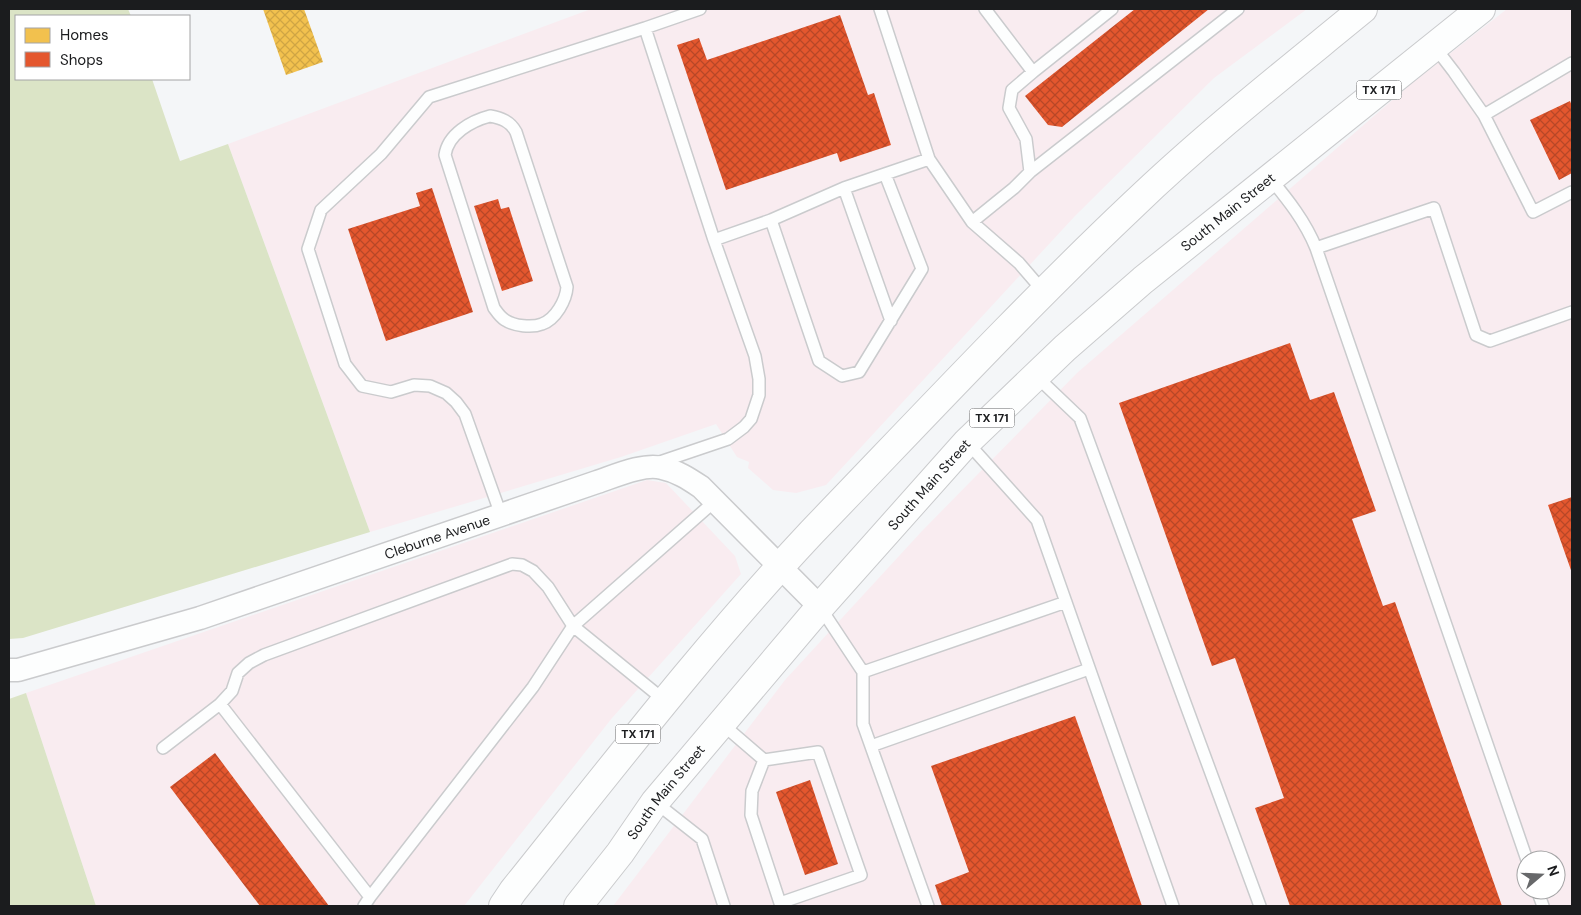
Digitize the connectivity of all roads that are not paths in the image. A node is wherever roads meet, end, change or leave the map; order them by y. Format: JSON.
{"nodes":[{"id":1,"x":700,"y":9,"type":"edge"},
{"id":2,"x":880,"y":9,"type":"edge"},
{"id":3,"x":985,"y":9,"type":"edge"},
{"id":4,"x":1112,"y":9,"type":"edge"},
{"id":5,"x":1238,"y":9,"type":"edge"},
{"id":6,"x":1363,"y":9,"type":"edge"},
{"id":7,"x":1481,"y":9,"type":"edge"},
{"id":8,"x":644,"y":28,"type":"junction"},
{"id":9,"x":1434,"y":46,"type":"junction"},
{"id":10,"x":1572,"y":63,"type":"edge"},
{"id":11,"x":1033,"y":72,"type":"junction"},
{"id":12,"x":1484,"y":115,"type":"junction"},
{"id":13,"x":929,"y":158,"type":"junction"},
{"id":14,"x":1030,"y":172,"type":"junction"},
{"id":15,"x":885,"y":174,"type":"junction"},
{"id":16,"x":1270,"y":178,"type":"junction"},
{"id":17,"x":844,"y":188,"type":"junction"},
{"id":18,"x":1572,"y":192,"type":"edge"},
{"id":19,"x":771,"y":220,"type":"junction"},
{"id":20,"x":972,"y":222,"type":"junction"},
{"id":21,"x":714,"y":240,"type":"junction"},
{"id":22,"x":1316,"y":248,"type":"junction"},
{"id":23,"x":1044,"y":292,"type":"junction"},
{"id":24,"x":1572,"y":312,"type":"edge"},
{"id":25,"x":890,"y":321,"type":"junction"},
{"id":26,"x":543,"y":324,"type":"joint"},
{"id":27,"x":1036,"y":376,"type":"junction"},
{"id":28,"x":967,"y":442,"type":"junction"},
{"id":29,"x":642,"y":468,"type":"junction"},
{"id":30,"x":715,"y":501,"type":"junction"},
{"id":31,"x":501,"y":515,"type":"junction"},
{"id":32,"x":780,"y":566,"type":"junction"},
{"id":33,"x":1066,"y":602,"type":"junction"},
{"id":34,"x":820,"y":607,"type":"junction"},
{"id":35,"x":573,"y":626,"type":"junction"},
{"id":36,"x":1089,"y":669,"type":"junction"},
{"id":37,"x":9,"y":670,"type":"edge"},
{"id":38,"x":863,"y":672,"type":"junction"},
{"id":39,"x":664,"y":700,"type":"junction"},
{"id":40,"x":220,"y":704,"type":"junction"},
{"id":41,"x":722,"y":724,"type":"junction"},
{"id":42,"x":871,"y":746,"type":"junction"},
{"id":43,"x":163,"y":748,"type":"dead end"},
{"id":44,"x":764,"y":760,"type":"junction"},
{"id":45,"x":655,"y":802,"type":"junction"},
{"id":46,"x":575,"y":813,"type":"junction"},
{"id":47,"x":1524,"y":850,"type":"edge"},
{"id":48,"x":367,"y":902,"type":"edge"},
{"id":49,"x":503,"y":906,"type":"edge"},
{"id":50,"x":521,"y":906,"type":"edge"},
{"id":51,"x":578,"y":906,"type":"edge"},
{"id":52,"x":724,"y":906,"type":"edge"},
{"id":53,"x":928,"y":906,"type":"edge"},
{"id":54,"x":1173,"y":906,"type":"edge"},
{"id":55,"x":1260,"y":906,"type":"edge"}],
"edges":[{"from":1,"to":8,"type":"lane"},
{"from":2,"to":13,"type":"lane"},
{"from":3,"to":11,"type":"lane"},
{"from":4,"to":11,"type":"lane"},
{"from":5,"to":14,"type":"lane"},
{"from":6,"to":23,"type":"main road","number":"TX 171"},
{"from":7,"to":9,"type":"main road","name":"South Main Street","number":"TX 171"},
{"from":8,"to":21,"type":"lane"},
{"from":8,"to":31,"type":"lane"},
{"from":9,"to":12,"type":"lane"},
{"from":9,"to":16,"type":"main road","name":"South Main Street","number":"TX 171"},
{"from":10,"to":12,"type":"lane"},
{"from":11,"to":14,"type":"lane"},
{"from":12,"to":18,"type":"lane"},
{"from":13,"to":15,"type":"lane"},
{"from":13,"to":20,"type":"lane"},
{"from":14,"to":20,"type":"lane"},
{"from":15,"to":17,"type":"lane"},
{"from":15,"to":25,"type":"lane"},
{"from":16,"to":22,"type":"lane"},
{"from":16,"to":27,"type":"main road","name":"South Main Street","number":"TX 171"},
{"from":17,"to":19,"type":"lane"},
{"from":17,"to":25,"type":"lane"},
{"from":19,"to":21,"type":"lane"},
{"from":19,"to":25,"type":"lane"},
{"from":20,"to":23,"type":"lane"},
{"from":21,"to":29,"type":"lane"},
{"from":22,"to":24,"type":"lane"},
{"from":22,"to":47,"type":"lane"},
{"from":23,"to":32,"type":"main road","number":"TX 171"},
{"from":26,"to":26,"type":"lane"},
{"from":27,"to":28,"type":"main road","name":"South Main Street","number":"TX 171"},
{"from":27,"to":55,"type":"lane"},
{"from":28,"to":33,"type":"lane"},
{"from":28,"to":34,"type":"main road","name":"South Main Street","number":"TX 171"},
{"from":29,"to":30,"type":"street","name":"Cleburne Avenue"},
{"from":29,"to":31,"type":"street","name":"Cleburne Avenue"},
{"from":30,"to":32,"type":"street","name":"Cleburne Avenue"},
{"from":30,"to":35,"type":"lane"},
{"from":31,"to":37,"type":"street","name":"Cleburne Avenue"},
{"from":32,"to":34,"type":"street","name":"Cleburne Avenue"},
{"from":32,"to":39,"type":"main road","number":"TX 171"},
{"from":33,"to":36,"type":"lane"},
{"from":33,"to":38,"type":"lane"},
{"from":34,"to":38,"type":"lane"},
{"from":34,"to":41,"type":"main road","name":"South Main Street","number":"TX 171"},
{"from":35,"to":39,"type":"lane"},
{"from":35,"to":40,"type":"lane"},
{"from":35,"to":48,"type":"lane"},
{"from":36,"to":42,"type":"lane"},
{"from":36,"to":54,"type":"lane"},
{"from":38,"to":42,"type":"lane"},
{"from":39,"to":46,"type":"main road","number":"TX 171"},
{"from":40,"to":43,"type":"lane"},
{"from":40,"to":48,"type":"lane"},
{"from":41,"to":44,"type":"lane"},
{"from":41,"to":45,"type":"main road","name":"South Main Street","number":"TX 171"},
{"from":42,"to":53,"type":"lane"},
{"from":44,"to":44,"type":"lane"},
{"from":45,"to":51,"type":"main road","name":"South Main Street","number":"TX 171"},
{"from":45,"to":52,"type":"lane"},
{"from":46,"to":49,"type":"main road","number":"TX 171"},
{"from":46,"to":50,"type":"main road"}]}
